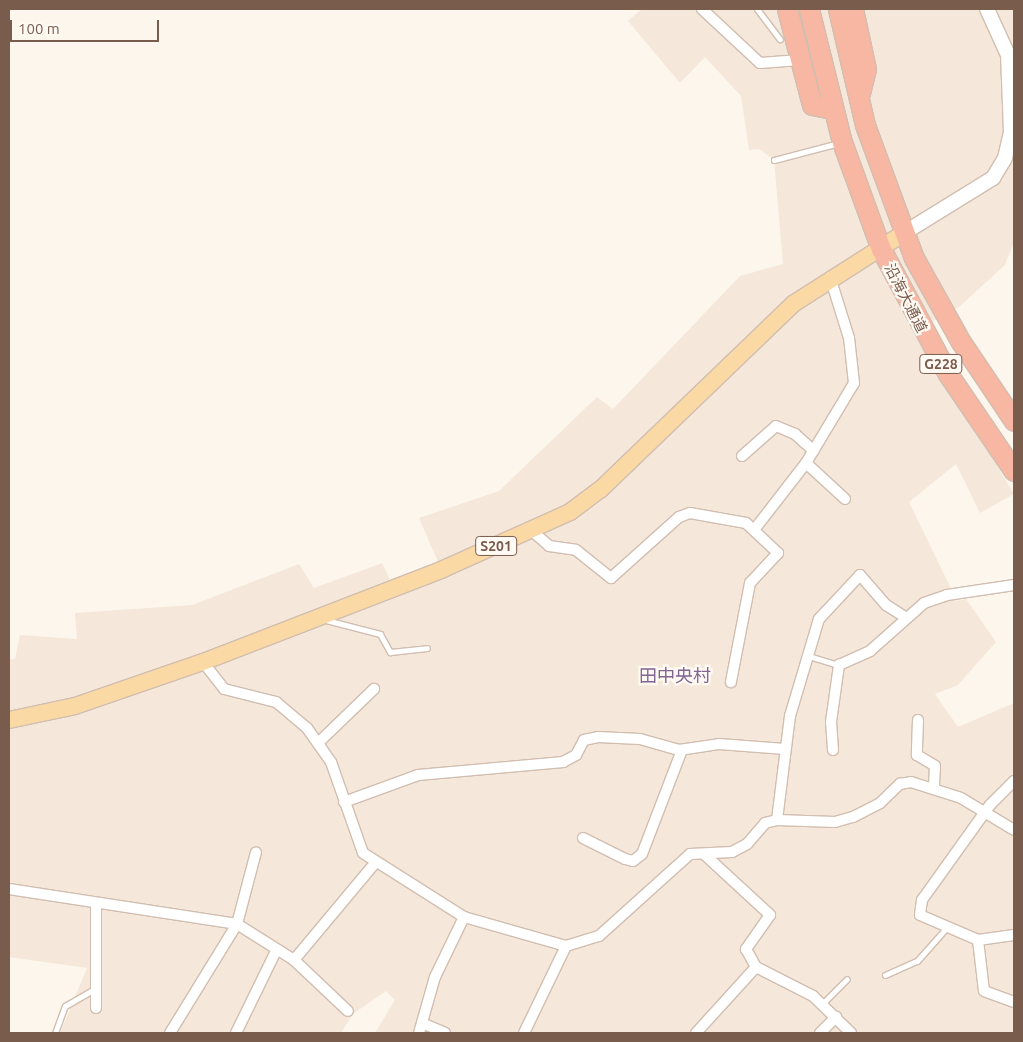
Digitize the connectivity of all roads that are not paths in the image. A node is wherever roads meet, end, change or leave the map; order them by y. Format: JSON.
{"nodes":[{"id":1,"x":702,"y":9,"type":"edge"},
{"id":2,"x":757,"y":9,"type":"edge"},
{"id":3,"x":787,"y":9,"type":"edge"},
{"id":4,"x":809,"y":9,"type":"edge"},
{"id":5,"x":838,"y":9,"type":"edge"},
{"id":6,"x":853,"y":9,"type":"edge"},
{"id":7,"x":986,"y":9,"type":"edge"},
{"id":8,"x":780,"y":38,"type":"dead end"},
{"id":9,"x":800,"y":60,"type":"junction"},
{"id":10,"x":859,"y":99,"type":"junction"},
{"id":11,"x":832,"y":109,"type":"junction"},
{"id":12,"x":1012,"y":110,"type":"edge"},
{"id":13,"x":842,"y":142,"type":"junction"},
{"id":14,"x":774,"y":160,"type":"dead end"},
{"id":15,"x":904,"y":233,"type":"junction"},
{"id":16,"x":881,"y":249,"type":"junction"},
{"id":17,"x":830,"y":277,"type":"junction"},
{"id":18,"x":1014,"y":421,"type":"edge"},
{"id":19,"x":814,"y":451,"type":"junction"},
{"id":20,"x":742,"y":456,"type":"dead end"},
{"id":21,"x":806,"y":463,"type":"junction"},
{"id":22,"x":1014,"y":471,"type":"edge"},
{"id":23,"x":845,"y":500,"type":"dead end"},
{"id":24,"x":754,"y":530,"type":"junction"},
{"id":25,"x":532,"y":531,"type":"junction"},
{"id":26,"x":1014,"y":585,"type":"edge"},
{"id":27,"x":905,"y":617,"type":"junction"},
{"id":28,"x":317,"y":618,"type":"junction"},
{"id":29,"x":427,"y":648,"type":"dead end"},
{"id":30,"x":809,"y":656,"type":"junction"},
{"id":31,"x":203,"y":662,"type":"junction"},
{"id":32,"x":839,"y":665,"type":"junction"},
{"id":33,"x":731,"y":682,"type":"dead end"},
{"id":34,"x":374,"y":689,"type":"dead end"},
{"id":35,"x":9,"y":720,"type":"edge"},
{"id":36,"x":918,"y":720,"type":"dead end"},
{"id":37,"x":318,"y":743,"type":"junction"},
{"id":38,"x":785,"y":749,"type":"junction"},
{"id":39,"x":682,"y":750,"type":"junction"},
{"id":40,"x":833,"y":750,"type":"dead end"},
{"id":41,"x":1014,"y":781,"type":"edge"},
{"id":42,"x":934,"y":787,"type":"junction"},
{"id":43,"x":344,"y":802,"type":"junction"},
{"id":44,"x":986,"y":811,"type":"junction"},
{"id":45,"x":776,"y":820,"type":"junction"},
{"id":46,"x":1014,"y":830,"type":"edge"},
{"id":47,"x":583,"y":838,"type":"dead end"},
{"id":48,"x":256,"y":852,"type":"dead end"},
{"id":49,"x":704,"y":854,"type":"junction"},
{"id":50,"x":376,"y":862,"type":"junction"},
{"id":51,"x":9,"y":889,"type":"edge"},
{"id":52,"x":96,"y":904,"type":"junction"},
{"id":53,"x":464,"y":917,"type":"junction"},
{"id":54,"x":238,"y":924,"type":"junction"},
{"id":55,"x":948,"y":926,"type":"junction"},
{"id":56,"x":1014,"y":934,"type":"edge"},
{"id":57,"x":978,"y":940,"type":"junction"},
{"id":58,"x":566,"y":946,"type":"junction"},
{"id":59,"x":277,"y":949,"type":"junction"},
{"id":60,"x":294,"y":960,"type":"junction"},
{"id":61,"x":756,"y":967,"type":"junction"},
{"id":62,"x":885,"y":975,"type":"dead end"},
{"id":63,"x":847,"y":979,"type":"dead end"},
{"id":64,"x":94,"y":989,"type":"junction"},
{"id":65,"x":1014,"y":1002,"type":"edge"},
{"id":66,"x":822,"y":1004,"type":"junction"},
{"id":67,"x":96,"y":1008,"type":"dead end"},
{"id":68,"x":348,"y":1011,"type":"dead end"},
{"id":69,"x":836,"y":1017,"type":"junction"},
{"id":70,"x":421,"y":1028,"type":"edge"},
{"id":71,"x":55,"y":1033,"type":"edge"},
{"id":72,"x":170,"y":1033,"type":"edge"},
{"id":73,"x":236,"y":1033,"type":"edge"},
{"id":74,"x":445,"y":1033,"type":"edge"},
{"id":75,"x":524,"y":1033,"type":"edge"},
{"id":76,"x":696,"y":1033,"type":"edge"},
{"id":77,"x":820,"y":1033,"type":"edge"},
{"id":78,"x":851,"y":1033,"type":"edge"}],
"edges":[{"from":1,"to":9,"type":"street"},
{"from":2,"to":8,"type":"lane"},
{"from":3,"to":9,"type":"highway"},
{"from":4,"to":11,"type":"highway","number":"G228"},
{"from":5,"to":10,"type":"highway","number":"G228"},
{"from":6,"to":10,"type":"highway"},
{"from":7,"to":12,"type":"main road"},
{"from":9,"to":11,"type":"highway"},
{"from":10,"to":15,"type":"highway","number":"G228"},
{"from":11,"to":13,"type":"highway","number":"G228"},
{"from":12,"to":15,"type":"main road"},
{"from":13,"to":14,"type":"lane"},
{"from":13,"to":16,"type":"highway","number":"G228"},
{"from":15,"to":16,"type":"main road","number":"S201"},
{"from":15,"to":18,"type":"highway","name":"沿海大通道","number":"G228"},
{"from":16,"to":17,"type":"main road","number":"S201"},
{"from":16,"to":22,"type":"highway","name":"沿海大通道","number":"G228"},
{"from":17,"to":19,"type":"street"},
{"from":17,"to":25,"type":"main road","number":"S201"},
{"from":19,"to":20,"type":"street"},
{"from":19,"to":21,"type":"street"},
{"from":21,"to":23,"type":"street"},
{"from":21,"to":24,"type":"street"},
{"from":24,"to":25,"type":"street"},
{"from":24,"to":33,"type":"street"},
{"from":25,"to":28,"type":"main road","number":"S201"},
{"from":26,"to":27,"type":"street"},
{"from":27,"to":30,"type":"street"},
{"from":27,"to":32,"type":"street"},
{"from":28,"to":29,"type":"lane"},
{"from":28,"to":31,"type":"main road","number":"S201"},
{"from":30,"to":32,"type":"lane"},
{"from":30,"to":38,"type":"street"},
{"from":31,"to":35,"type":"main road","number":"S201"},
{"from":31,"to":37,"type":"street"},
{"from":32,"to":40,"type":"street"},
{"from":34,"to":37,"type":"street"},
{"from":36,"to":42,"type":"street"},
{"from":37,"to":43,"type":"street"},
{"from":38,"to":39,"type":"street"},
{"from":38,"to":45,"type":"street"},
{"from":39,"to":43,"type":"street"},
{"from":39,"to":47,"type":"street"},
{"from":41,"to":44,"type":"street"},
{"from":42,"to":44,"type":"street"},
{"from":42,"to":45,"type":"street"},
{"from":43,"to":50,"type":"street"},
{"from":44,"to":46,"type":"street"},
{"from":44,"to":55,"type":"street"},
{"from":45,"to":49,"type":"street"},
{"from":48,"to":54,"type":"street"},
{"from":49,"to":58,"type":"street"},
{"from":49,"to":61,"type":"street"},
{"from":50,"to":53,"type":"street"},
{"from":50,"to":60,"type":"street"},
{"from":51,"to":52,"type":"street"},
{"from":52,"to":54,"type":"street"},
{"from":52,"to":64,"type":"street"},
{"from":53,"to":58,"type":"street"},
{"from":53,"to":70,"type":"street"},
{"from":54,"to":59,"type":"street"},
{"from":54,"to":72,"type":"street"},
{"from":55,"to":57,"type":"street"},
{"from":55,"to":62,"type":"lane"},
{"from":56,"to":57,"type":"street"},
{"from":57,"to":65,"type":"street"},
{"from":58,"to":75,"type":"street"},
{"from":59,"to":60,"type":"street"},
{"from":59,"to":73,"type":"street"},
{"from":60,"to":68,"type":"street"},
{"from":61,"to":66,"type":"street"},
{"from":61,"to":76,"type":"street"},
{"from":63,"to":66,"type":"lane"},
{"from":64,"to":67,"type":"street"},
{"from":64,"to":71,"type":"lane"},
{"from":66,"to":69,"type":"street"},
{"from":69,"to":77,"type":"street"},
{"from":69,"to":78,"type":"street"},
{"from":70,"to":74,"type":"street"}]}
